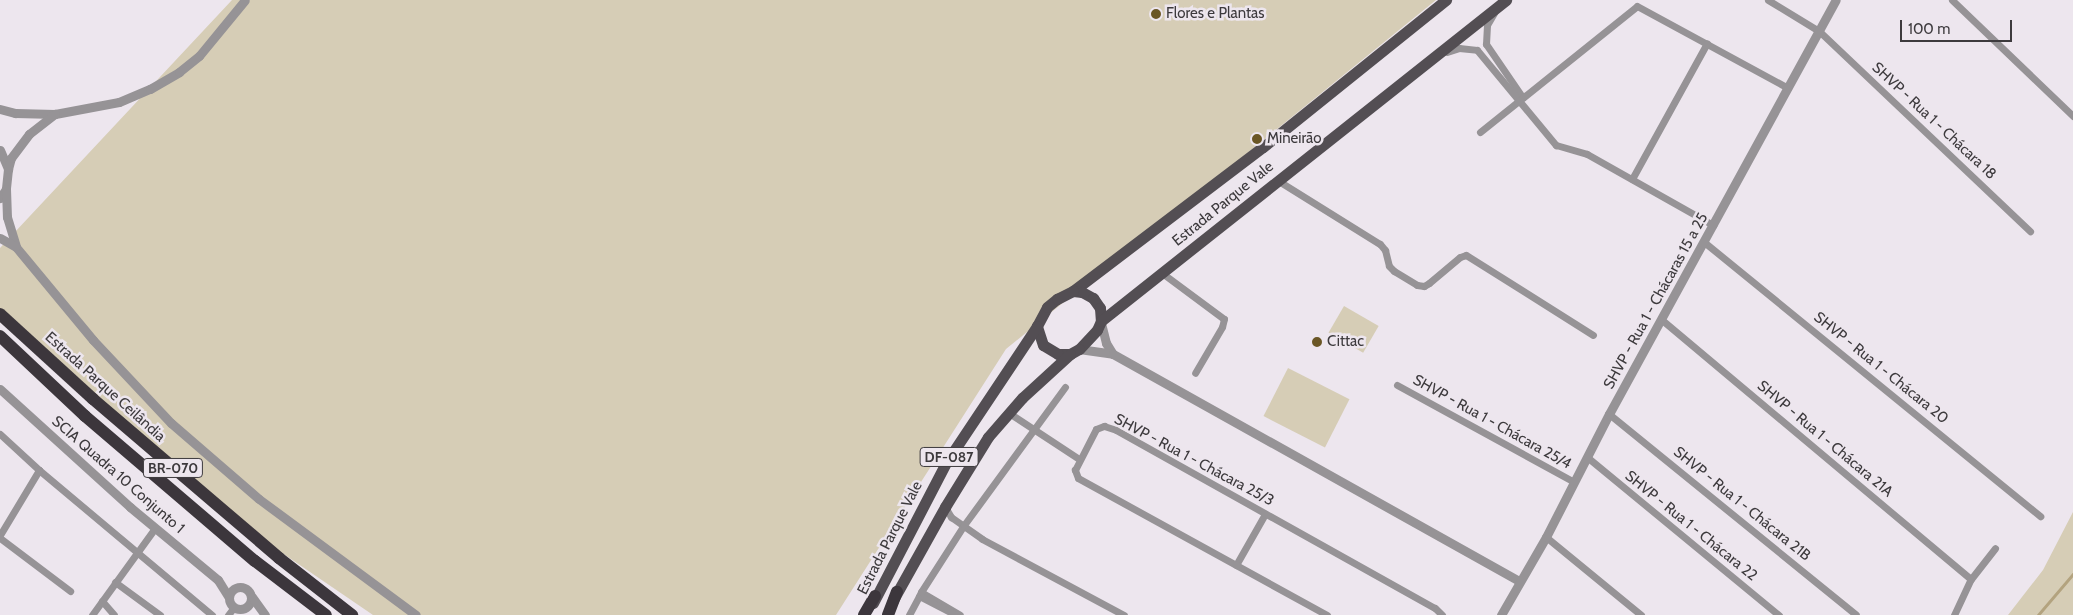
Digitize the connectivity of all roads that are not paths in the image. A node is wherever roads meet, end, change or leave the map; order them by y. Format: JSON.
{"nodes":[{"id":1,"x":245,"y":0,"type":"edge"},
{"id":2,"x":1446,"y":0,"type":"edge"},
{"id":3,"x":1768,"y":0,"type":"edge"},
{"id":4,"x":1836,"y":0,"type":"edge"},
{"id":5,"x":1952,"y":0,"type":"edge"},
{"id":6,"x":1503,"y":2,"type":"edge"},
{"id":7,"x":1819,"y":31,"type":"junction"},
{"id":8,"x":1707,"y":43,"type":"junction"},
{"id":9,"x":1486,"y":44,"type":"junction"},
{"id":10,"x":1477,"y":50,"type":"junction"},
{"id":11,"x":1435,"y":57,"type":"junction"},
{"id":12,"x":1788,"y":88,"type":"junction"},
{"id":13,"x":1523,"y":102,"type":"junction"},
{"id":14,"x":0,"y":109,"type":"edge"},
{"id":15,"x":55,"y":114,"type":"junction"},
{"id":16,"x":2073,"y":116,"type":"edge"},
{"id":17,"x":1480,"y":132,"type":"dead end"},
{"id":18,"x":0,"y":150,"type":"edge"},
{"id":19,"x":8,"y":169,"type":"junction"},
{"id":20,"x":1632,"y":179,"type":"junction"},
{"id":21,"x":1277,"y":180,"type":"junction"},
{"id":22,"x":6,"y":190,"type":"junction"},
{"id":23,"x":0,"y":198,"type":"edge"},
{"id":24,"x":1713,"y":225,"type":"junction"},
{"id":25,"x":2030,"y":231,"type":"dead end"},
{"id":26,"x":0,"y":238,"type":"edge"},
{"id":27,"x":1704,"y":242,"type":"junction"},
{"id":28,"x":16,"y":247,"type":"junction"},
{"id":29,"x":1162,"y":272,"type":"junction"},
{"id":30,"x":1073,"y":291,"type":"junction"},
{"id":31,"x":0,"y":314,"type":"edge"},
{"id":32,"x":1662,"y":320,"type":"junction"},
{"id":33,"x":1101,"y":322,"type":"junction"},
{"id":34,"x":1037,"y":326,"type":"junction"},
{"id":35,"x":1593,"y":335,"type":"dead end"},
{"id":36,"x":0,"y":336,"type":"edge"},
{"id":37,"x":1075,"y":352,"type":"junction"},
{"id":38,"x":1113,"y":354,"type":"junction"},
{"id":39,"x":1195,"y":373,"type":"dead end"},
{"id":40,"x":1396,"y":385,"type":"dead end"},
{"id":41,"x":1065,"y":388,"type":"dead end"},
{"id":42,"x":0,"y":389,"type":"edge"},
{"id":43,"x":1009,"y":413,"type":"junction"},
{"id":44,"x":1610,"y":414,"type":"junction"},
{"id":45,"x":1034,"y":430,"type":"junction"},
{"id":46,"x":0,"y":434,"type":"edge"},
{"id":47,"x":1587,"y":457,"type":"junction"},
{"id":48,"x":1079,"y":459,"type":"junction"},
{"id":49,"x":39,"y":470,"type":"junction"},
{"id":50,"x":1574,"y":482,"type":"junction"},
{"id":51,"x":945,"y":513,"type":"junction"},
{"id":52,"x":1265,"y":514,"type":"junction"},
{"id":53,"x":2040,"y":516,"type":"dead end"},
{"id":54,"x":964,"y":525,"type":"junction"},
{"id":55,"x":155,"y":528,"type":"junction"},
{"id":56,"x":0,"y":537,"type":"edge"},
{"id":57,"x":1546,"y":537,"type":"junction"},
{"id":58,"x":1996,"y":548,"type":"dead end"},
{"id":59,"x":137,"y":552,"type":"junction"},
{"id":60,"x":1236,"y":565,"type":"junction"},
{"id":61,"x":1971,"y":579,"type":"junction"},
{"id":62,"x":218,"y":580,"type":"junction"},
{"id":63,"x":1520,"y":581,"type":"junction"},
{"id":64,"x":115,"y":582,"type":"junction"},
{"id":65,"x":236,"y":587,"type":"junction"},
{"id":66,"x":70,"y":591,"type":"dead end"},
{"id":67,"x":897,"y":592,"type":"joint"},
{"id":68,"x":920,"y":594,"type":"junction"},
{"id":69,"x":228,"y":596,"type":"junction"},
{"id":70,"x":875,"y":596,"type":"junction"},
{"id":71,"x":252,"y":597,"type":"junction"},
{"id":72,"x":102,"y":601,"type":"junction"},
{"id":73,"x":234,"y":607,"type":"junction"},
{"id":74,"x":246,"y":608,"type":"junction"},
{"id":75,"x":92,"y":615,"type":"edge"},
{"id":76,"x":114,"y":615,"type":"edge"},
{"id":77,"x":160,"y":615,"type":"edge"},
{"id":78,"x":212,"y":615,"type":"edge"},
{"id":79,"x":228,"y":615,"type":"edge"},
{"id":80,"x":259,"y":615,"type":"edge"},
{"id":81,"x":265,"y":615,"type":"edge"},
{"id":82,"x":326,"y":615,"type":"edge"},
{"id":83,"x":352,"y":615,"type":"edge"},
{"id":84,"x":416,"y":615,"type":"edge"},
{"id":85,"x":864,"y":615,"type":"edge"},
{"id":86,"x":870,"y":615,"type":"edge"},
{"id":87,"x":886,"y":615,"type":"edge"},
{"id":88,"x":909,"y":615,"type":"edge"},
{"id":89,"x":959,"y":615,"type":"edge"},
{"id":90,"x":1124,"y":615,"type":"edge"},
{"id":91,"x":1327,"y":615,"type":"edge"},
{"id":92,"x":1442,"y":615,"type":"edge"},
{"id":93,"x":1500,"y":615,"type":"edge"},
{"id":94,"x":1641,"y":615,"type":"edge"},
{"id":95,"x":1778,"y":615,"type":"edge"},
{"id":96,"x":1856,"y":615,"type":"edge"},
{"id":97,"x":1954,"y":615,"type":"edge"}],
"edges":[{"from":1,"to":15,"type":"street"},
{"from":2,"to":30,"type":"main road","name":"Estrada Parque Vale","number":"DF-087"},
{"from":3,"to":7,"type":"street","name":"SHVP - Rua 1 - Chácara 18"},
{"from":4,"to":7,"type":"street","name":"SHVP - Rua 1 - Chácaras 15 a 25"},
{"from":5,"to":16,"type":"street"},
{"from":6,"to":9,"type":"street"},
{"from":6,"to":11,"type":"main road","name":"Estrada Parque Vale","number":"DF-087"},
{"from":7,"to":12,"type":"street","name":"SHVP - Rua 1 - Chácaras 15 a 25"},
{"from":7,"to":25,"type":"street","name":"SHVP - Rua 1 - Chácara 18"},
{"from":8,"to":12,"type":"street"},
{"from":8,"to":13,"type":"street"},
{"from":8,"to":20,"type":"street"},
{"from":9,"to":10,"type":"street"},
{"from":9,"to":13,"type":"street"},
{"from":10,"to":11,"type":"street"},
{"from":10,"to":13,"type":"street"},
{"from":11,"to":21,"type":"main road","name":"Estrada Parque Vale","number":"DF-087"},
{"from":12,"to":24,"type":"street","name":"SHVP - Rua 1 - Chácaras 15 a 25"},
{"from":13,"to":17,"type":"street"},
{"from":13,"to":20,"type":"street"},
{"from":14,"to":15,"type":"street"},
{"from":15,"to":19,"type":"street"},
{"from":18,"to":19,"type":"street"},
{"from":19,"to":22,"type":"street"},
{"from":20,"to":24,"type":"street"},
{"from":21,"to":29,"type":"main road","name":"Estrada Parque Vale","number":"DF-087"},
{"from":21,"to":35,"type":"street"},
{"from":22,"to":23,"type":"street"},
{"from":22,"to":28,"type":"street"},
{"from":24,"to":27,"type":"street","name":"SHVP - Rua 1 - Chácaras 15 a 25"},
{"from":26,"to":28,"type":"street"},
{"from":27,"to":32,"type":"street","name":"SHVP - Rua 1 - Chácaras 15 a 25"},
{"from":27,"to":53,"type":"street","name":"SHVP - Rua 1 - Chácara 20"},
{"from":28,"to":84,"type":"street"},
{"from":29,"to":33,"type":"main road","name":"Estrada Parque Vale","number":"DF-087"},
{"from":29,"to":39,"type":"street"},
{"from":30,"to":33,"type":"main road"},
{"from":30,"to":34,"type":"main road","number":"DF-087"},
{"from":31,"to":83,"type":"highway","name":"Estrada Parque Ceilândia","number":"BR-070"},
{"from":32,"to":44,"type":"street","name":"SHVP - Rua 1 - Chácaras 15 a 25"},
{"from":32,"to":61,"type":"street","name":"SHVP - Rua 1 - Chácara 21A"},
{"from":33,"to":37,"type":"main road","number":"DF-087"},
{"from":33,"to":38,"type":"street"},
{"from":34,"to":37,"type":"main road"},
{"from":34,"to":70,"type":"main road","name":"Estrada Parque Vale","number":"DF-087"},
{"from":36,"to":82,"type":"highway","number":"BR-070"},
{"from":37,"to":38,"type":"street"},
{"from":37,"to":43,"type":"main road","name":"Estrada Parque Vale","number":"DF-087"},
{"from":38,"to":63,"type":"street"},
{"from":40,"to":50,"type":"street","name":"SHVP - Rua 1 - Chácara 25/4"},
{"from":41,"to":45,"type":"street"},
{"from":42,"to":55,"type":"street","name":"SCIA Quadra 10 Conjunto 1"},
{"from":43,"to":45,"type":"street"},
{"from":43,"to":51,"type":"main road","name":"Estrada Parque Vale","number":"DF-087"},
{"from":44,"to":47,"type":"street","name":"SHVP - Rua 1 - Chácaras 15 a 25"},
{"from":44,"to":96,"type":"street","name":"SHVP - Rua 1 - Chácara 21B"},
{"from":45,"to":48,"type":"street"},
{"from":45,"to":54,"type":"street"},
{"from":46,"to":49,"type":"street"},
{"from":47,"to":50,"type":"street","name":"SHVP - Rua 1 - Chácaras 15 a 25"},
{"from":47,"to":95,"type":"street","name":"SHVP - Rua 1 - Chácara 22"},
{"from":48,"to":52,"type":"street","name":"SHVP - Rua 1 - Chácara 25/3"},
{"from":48,"to":60,"type":"street"},
{"from":49,"to":56,"type":"street"},
{"from":49,"to":59,"type":"street"},
{"from":50,"to":57,"type":"street","name":"SHVP - Rua 1 - Chácaras 15 a 25"},
{"from":51,"to":54,"type":"street"},
{"from":51,"to":67,"type":"main road","name":"Estrada Parque Vale","number":"DF-087"},
{"from":52,"to":60,"type":"street"},
{"from":52,"to":92,"type":"street","name":"SHVP - Rua 1 - Chácara 25/3"},
{"from":54,"to":68,"type":"street"},
{"from":54,"to":90,"type":"street"},
{"from":55,"to":59,"type":"street"},
{"from":55,"to":62,"type":"street","name":"SCIA Quadra 10 Conjunto 1"},
{"from":56,"to":66,"type":"street"},
{"from":57,"to":63,"type":"street","name":"SHVP - Rua 1 - Chácaras 15 a 25"},
{"from":57,"to":94,"type":"street"},
{"from":58,"to":61,"type":"street"},
{"from":59,"to":64,"type":"street"},
{"from":59,"to":78,"type":"street"},
{"from":60,"to":91,"type":"street"},
{"from":61,"to":97,"type":"street"},
{"from":62,"to":65,"type":"street","name":"SCIA Quadra 10 Conjunto 1"},
{"from":62,"to":69,"type":"street","name":"SCIA Quadra 10 Conjunto 1"},
{"from":63,"to":93,"type":"street","name":"SHVP - Rua 1 - Chácaras 15 a 25"},
{"from":64,"to":72,"type":"street"},
{"from":64,"to":77,"type":"street"},
{"from":65,"to":69,"type":"street"},
{"from":65,"to":71,"type":"street"},
{"from":67,"to":87,"type":"highway"},
{"from":68,"to":88,"type":"street"},
{"from":68,"to":89,"type":"street"},
{"from":69,"to":73,"type":"street"},
{"from":70,"to":85,"type":"highway"},
{"from":70,"to":86,"type":"main road","name":"Estrada Parque Vale","number":"DF-087"},
{"from":71,"to":74,"type":"street"},
{"from":71,"to":81,"type":"street"},
{"from":72,"to":75,"type":"street"},
{"from":72,"to":76,"type":"street"},
{"from":73,"to":74,"type":"street"},
{"from":73,"to":79,"type":"street"},
{"from":74,"to":80,"type":"street"}]}
